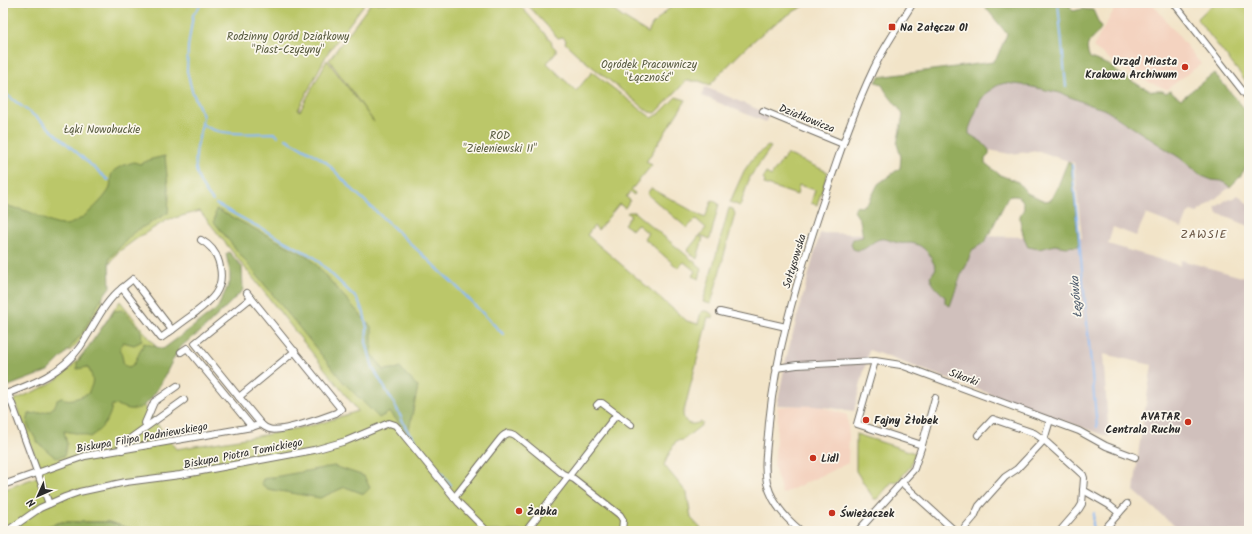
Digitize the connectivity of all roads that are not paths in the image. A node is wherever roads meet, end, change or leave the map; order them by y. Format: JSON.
{"nodes":[{"id":1,"x":913,"y":3,"type":"edge"},
{"id":2,"x":1174,"y":3,"type":"edge"},
{"id":3,"x":1249,"y":99,"type":"edge"},
{"id":4,"x":763,"y":111,"type":"dead end"},
{"id":5,"x":843,"y":144,"type":"junction"},
{"id":6,"x":201,"y":240,"type":"dead end"},
{"id":7,"x":122,"y":288,"type":"junction"},
{"id":8,"x":720,"y":312,"type":"dead end"},
{"id":9,"x":786,"y":327,"type":"junction"},
{"id":10,"x":172,"y":330,"type":"junction"},
{"id":11,"x":295,"y":351,"type":"junction"},
{"id":12,"x":181,"y":352,"type":"dead end"},
{"id":13,"x":875,"y":361,"type":"junction"},
{"id":14,"x":776,"y":368,"type":"junction"},
{"id":15,"x":177,"y":386,"type":"dead end"},
{"id":16,"x":5,"y":394,"type":"edge"},
{"id":17,"x":239,"y":397,"type":"junction"},
{"id":18,"x":935,"y":398,"type":"dead end"},
{"id":19,"x":184,"y":400,"type":"dead end"},
{"id":20,"x":597,"y":406,"type":"dead end"},
{"id":21,"x":617,"y":414,"type":"junction"},
{"id":22,"x":1050,"y":420,"type":"junction"},
{"id":23,"x":261,"y":424,"type":"junction"},
{"id":24,"x":631,"y":425,"type":"dead end"},
{"id":25,"x":147,"y":426,"type":"junction"},
{"id":26,"x":252,"y":427,"type":"junction"},
{"id":27,"x":978,"y":435,"type":"dead end"},
{"id":28,"x":1044,"y":440,"type":"junction"},
{"id":29,"x":922,"y":445,"type":"junction"},
{"id":30,"x":122,"y":450,"type":"junction"},
{"id":31,"x":1135,"y":457,"type":"dead end"},
{"id":32,"x":38,"y":472,"type":"junction"},
{"id":33,"x":569,"y":476,"type":"junction"},
{"id":34,"x":902,"y":483,"type":"junction"},
{"id":35,"x":3,"y":484,"type":"edge"},
{"id":36,"x":1083,"y":490,"type":"junction"},
{"id":37,"x":454,"y":498,"type":"junction"},
{"id":38,"x":49,"y":504,"type":"junction"},
{"id":39,"x":1127,"y":504,"type":"dead end"},
{"id":40,"x":1119,"y":513,"type":"junction"},
{"id":41,"x":7,"y":531,"type":"edge"},
{"id":42,"x":487,"y":531,"type":"edge"},
{"id":43,"x":526,"y":531,"type":"edge"},
{"id":44,"x":622,"y":531,"type":"edge"},
{"id":45,"x":801,"y":531,"type":"edge"},
{"id":46,"x":858,"y":531,"type":"edge"},
{"id":47,"x":956,"y":531,"type":"edge"},
{"id":48,"x":962,"y":531,"type":"edge"},
{"id":49,"x":1060,"y":531,"type":"edge"},
{"id":50,"x":1103,"y":531,"type":"edge"}],
"edges":[{"from":1,"to":5,"type":"street","name":"Sołtysowska"},
{"from":2,"to":3,"type":"street"},
{"from":4,"to":5,"type":"street","name":"Działkowicza"},
{"from":5,"to":9,"type":"street","name":"Sołtysowska"},
{"from":6,"to":10,"type":"street"},
{"from":7,"to":10,"type":"street"},
{"from":7,"to":10,"type":"street"},
{"from":7,"to":16,"type":"street"},
{"from":8,"to":9,"type":"street"},
{"from":9,"to":14,"type":"street","name":"Sołtysowska"},
{"from":11,"to":17,"type":"street"},
{"from":11,"to":17,"type":"street"},
{"from":11,"to":23,"type":"street"},
{"from":12,"to":26,"type":"street"},
{"from":13,"to":14,"type":"street","name":"Sikorki"},
{"from":13,"to":22,"type":"street","name":"Sikorki"},
{"from":13,"to":29,"type":"street"},
{"from":14,"to":45,"type":"street","name":"Sołtysowska"},
{"from":15,"to":25,"type":"street"},
{"from":16,"to":32,"type":"street"},
{"from":17,"to":23,"type":"street"},
{"from":18,"to":29,"type":"street"},
{"from":19,"to":25,"type":"street"},
{"from":20,"to":21,"type":"street"},
{"from":21,"to":24,"type":"street"},
{"from":21,"to":33,"type":"street"},
{"from":22,"to":28,"type":"street"},
{"from":22,"to":31,"type":"street","name":"Sikorki"},
{"from":23,"to":26,"type":"street","name":"Biskupa Filipa Padniewskiego"},
{"from":25,"to":30,"type":"street"},
{"from":26,"to":30,"type":"street","name":"Biskupa Filipa Padniewskiego"},
{"from":27,"to":28,"type":"street"},
{"from":28,"to":36,"type":"street"},
{"from":28,"to":48,"type":"street"},
{"from":29,"to":34,"type":"street"},
{"from":30,"to":32,"type":"street","name":"Biskupa Filipa Padniewskiego"},
{"from":32,"to":35,"type":"street","name":"Biskupa Filipa Padniewskiego"},
{"from":32,"to":38,"type":"street"},
{"from":33,"to":37,"type":"street"},
{"from":33,"to":43,"type":"street"},
{"from":33,"to":44,"type":"street"},
{"from":34,"to":46,"type":"street"},
{"from":34,"to":47,"type":"street"},
{"from":36,"to":40,"type":"street"},
{"from":36,"to":49,"type":"street"},
{"from":37,"to":38,"type":"street","name":"Biskupa Piotra Tomickiego"},
{"from":37,"to":42,"type":"street","name":"Biskupa Piotra Tomickiego"},
{"from":38,"to":41,"type":"street","name":"Biskupa Piotra Tomickiego"},
{"from":39,"to":40,"type":"street"},
{"from":40,"to":50,"type":"street"}]}
